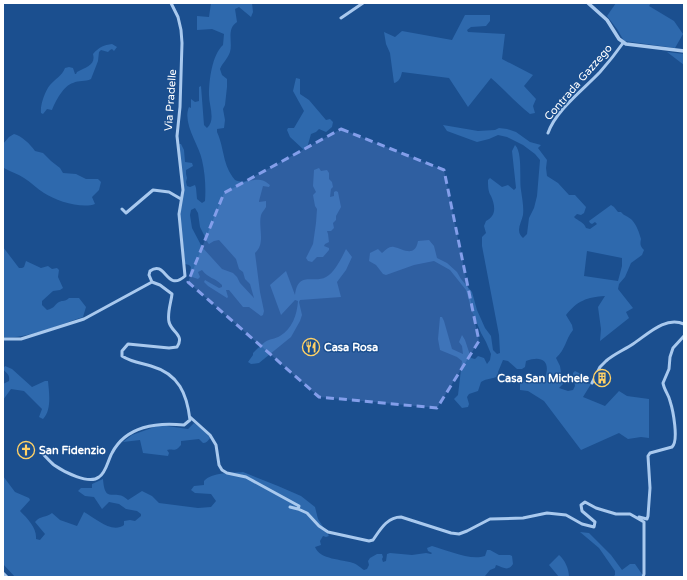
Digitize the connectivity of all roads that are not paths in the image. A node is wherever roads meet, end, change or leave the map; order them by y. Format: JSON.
{"nodes":[{"id":1,"x":171,"y":3,"type":"edge"},
{"id":2,"x":363,"y":3,"type":"edge"},
{"id":3,"x":588,"y":3,"type":"edge"},
{"id":4,"x":341,"y":18,"type":"dead end"},
{"id":5,"x":623,"y":43,"type":"junction"},
{"id":6,"x":684,"y":51,"type":"edge"},
{"id":7,"x":548,"y":133,"type":"dead end"},
{"id":8,"x":181,"y":199,"type":"junction"},
{"id":9,"x":122,"y":208,"type":"dead end"},
{"id":10,"x":152,"y":282,"type":"junction"},
{"id":11,"x":684,"y":324,"type":"edge"},
{"id":12,"x":684,"y":336,"type":"edge"},
{"id":13,"x":3,"y":339,"type":"edge"},
{"id":14,"x":592,"y":382,"type":"dead end"},
{"id":15,"x":190,"y":417,"type":"junction"},
{"id":16,"x":44,"y":454,"type":"dead end"},
{"id":17,"x":290,"y":507,"type":"dead end"},
{"id":18,"x":298,"y":508,"type":"junction"},
{"id":19,"x":635,"y":517,"type":"junction"},
{"id":20,"x":3,"y":573,"type":"edge"},
{"id":21,"x":7,"y":577,"type":"edge"},
{"id":22,"x":643,"y":577,"type":"edge"}],
"edges":[{"from":1,"to":8,"type":"street","name":"Via Pradelle"},
{"from":2,"to":4,"type":"street"},
{"from":3,"to":5,"type":"street","name":"Contrada Gazzego"},
{"from":5,"to":6,"type":"street","name":"Contrada Gazzego"},
{"from":5,"to":7,"type":"street","name":"Contrada Gazzego"},
{"from":8,"to":9,"type":"street"},
{"from":8,"to":10,"type":"street","name":"Via Pradelle"},
{"from":10,"to":13,"type":"street"},
{"from":10,"to":15,"type":"street"},
{"from":11,"to":14,"type":"street"},
{"from":12,"to":19,"type":"street"},
{"from":15,"to":16,"type":"street"},
{"from":15,"to":18,"type":"street"},
{"from":17,"to":18,"type":"street"},
{"from":18,"to":19,"type":"street"},
{"from":19,"to":22,"type":"street"},
{"from":20,"to":21,"type":"street"}]}
